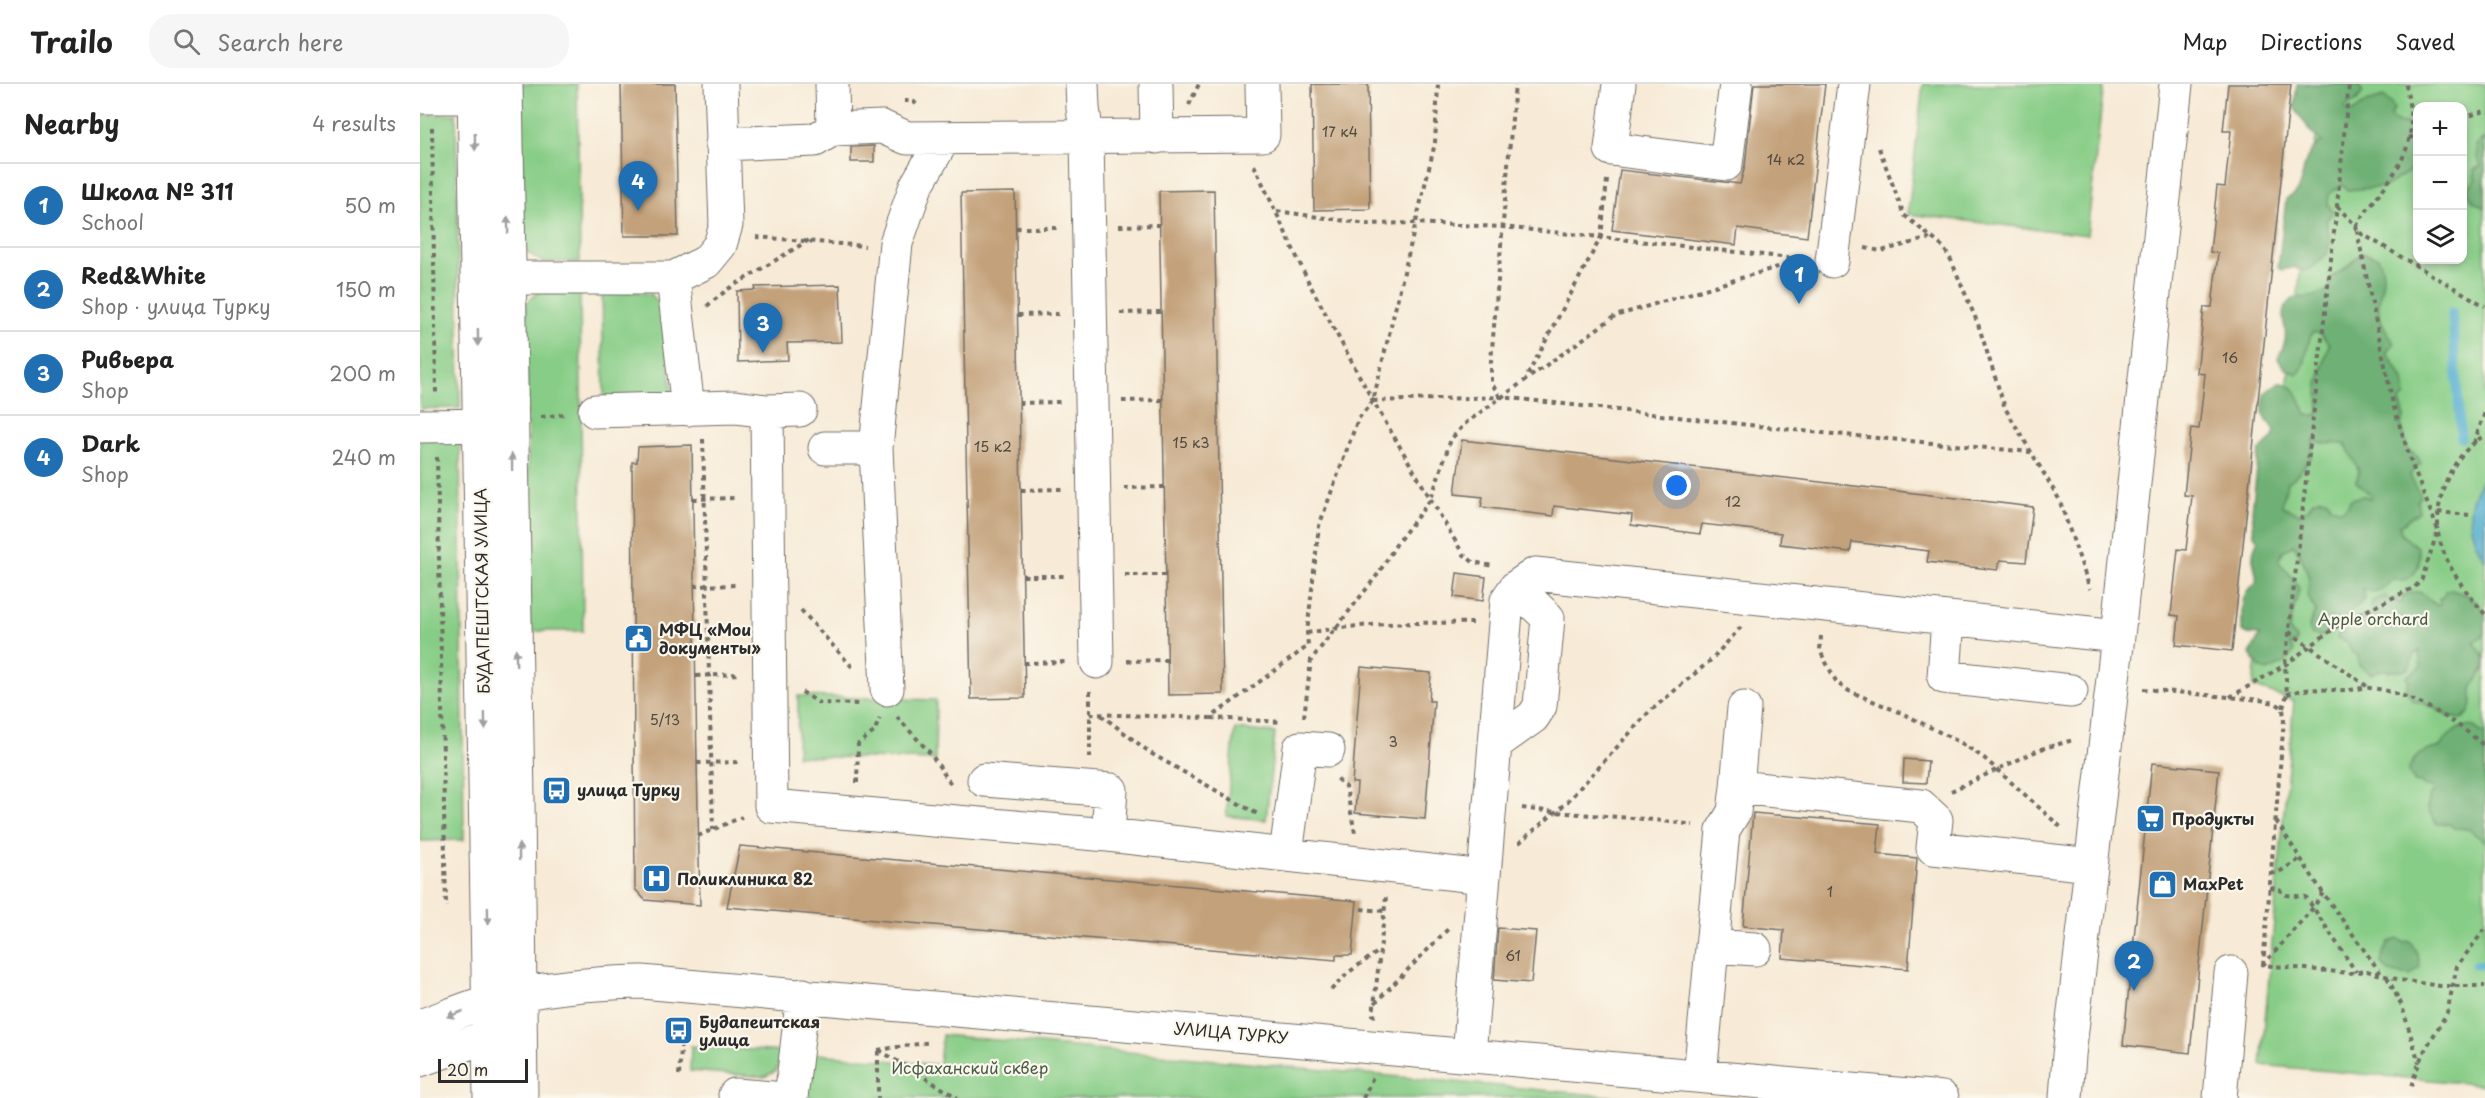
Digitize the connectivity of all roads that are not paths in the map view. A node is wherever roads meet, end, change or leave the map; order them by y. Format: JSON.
{"nodes":[{"id":1,"x":721,"y":84,"type":"edge"},
{"id":2,"x":832,"y":84,"type":"edge"},
{"id":3,"x":1082,"y":84,"type":"edge"},
{"id":4,"x":1156,"y":84,"type":"edge"},
{"id":5,"x":1262,"y":84,"type":"edge"},
{"id":6,"x":1619,"y":84,"type":"edge"},
{"id":7,"x":1736,"y":84,"type":"edge"},
{"id":8,"x":2176,"y":84,"type":"edge"},
{"id":9,"x":490,"y":90,"type":"edge"},
{"id":10,"x":426,"y":97,"type":"edge"},
{"id":11,"x":1852,"y":99,"type":"edge"},
{"id":12,"x":833,"y":129,"type":"junction"},
{"id":13,"x":1156,"y":137,"type":"junction"},
{"id":14,"x":944,"y":138,"type":"junction"},
{"id":15,"x":1087,"y":138,"type":"junction"},
{"id":16,"x":723,"y":144,"type":"junction"},
{"id":17,"x":1823,"y":255,"type":"road end"},
{"id":18,"x":477,"y":278,"type":"junction"},
{"id":19,"x":509,"y":278,"type":"junction"},
{"id":20,"x":673,"y":278,"type":"junction"},
{"id":21,"x":695,"y":409,"type":"junction"},
{"id":22,"x":800,"y":410,"type":"dead end"},
{"id":23,"x":595,"y":411,"type":"road end"},
{"id":24,"x":767,"y":411,"type":"junction"},
{"id":25,"x":511,"y":425,"type":"junction"},
{"id":26,"x":428,"y":426,"type":"edge"},
{"id":27,"x":479,"y":426,"type":"junction"},
{"id":28,"x":825,"y":448,"type":"dead end"},
{"id":29,"x":876,"y":448,"type":"junction"},
{"id":30,"x":1526,"y":580,"type":"junction"},
{"id":31,"x":1948,"y":618,"type":"junction"},
{"id":32,"x":2118,"y":636,"type":"junction"},
{"id":33,"x":1097,"y":662,"type":"road end"},
{"id":34,"x":2071,"y":691,"type":"dead end"},
{"id":35,"x":886,"y":697,"type":"road end"},
{"id":36,"x":1744,"y":708,"type":"dead end"},
{"id":37,"x":1310,"y":740,"type":"road end"},
{"id":38,"x":1495,"y":744,"type":"junction"},
{"id":39,"x":984,"y":780,"type":"dead end"},
{"id":40,"x":1737,"y":787,"type":"junction"},
{"id":41,"x":1108,"y":835,"type":"junction"},
{"id":42,"x":1287,"y":843,"type":"junction"},
{"id":43,"x":2091,"y":865,"type":"junction"},
{"id":44,"x":1483,"y":889,"type":"junction"},
{"id":45,"x":1712,"y":946,"type":"junction"},
{"id":46,"x":1755,"y":949,"type":"dead end"},
{"id":47,"x":2246,"y":973,"type":"road end"},
{"id":48,"x":803,"y":995,"type":"junction"},
{"id":49,"x":504,"y":998,"type":"junction"},
{"id":50,"x":420,"y":1026,"type":"edge"},
{"id":51,"x":489,"y":1036,"type":"junction"},
{"id":52,"x":1469,"y":1055,"type":"junction"},
{"id":53,"x":420,"y":1060,"type":"edge"},
{"id":54,"x":1700,"y":1076,"type":"junction"},
{"id":55,"x":735,"y":1095,"type":"dead end"},
{"id":56,"x":490,"y":1098,"type":"edge"},
{"id":57,"x":521,"y":1098,"type":"edge"},
{"id":58,"x":773,"y":1098,"type":"edge"},
{"id":59,"x":791,"y":1098,"type":"edge"},
{"id":60,"x":1942,"y":1098,"type":"edge"},
{"id":61,"x":2066,"y":1098,"type":"edge"},
{"id":62,"x":2220,"y":1098,"type":"edge"}],
"edges":[{"from":1,"to":16,"type":"street"},
{"from":2,"to":12,"type":"street"},
{"from":3,"to":15,"type":"street"},
{"from":4,"to":13,"type":"street"},
{"from":5,"to":13,"type":"street"},
{"from":6,"to":7,"type":"street"},
{"from":8,"to":32,"type":"street"},
{"from":9,"to":10,"type":"street"},
{"from":9,"to":18,"type":"street","name":"БУДАПЕШТСКАЯ УЛИЦА","one_way":true},
{"from":19,"to":9,"type":"street","name":"БУДАПЕШТСКАЯ УЛИЦА","one_way":true},
{"from":11,"to":17,"type":"street"},
{"from":12,"to":14,"type":"street"},
{"from":12,"to":16,"type":"street"},
{"from":13,"to":15,"type":"street"},
{"from":14,"to":15,"type":"street"},
{"from":14,"to":29,"type":"street"},
{"from":15,"to":33,"type":"street"},
{"from":16,"to":20,"type":"street"},
{"from":18,"to":19,"type":"street"},
{"from":18,"to":27,"type":"street","name":"БУДАПЕШТСКАЯ УЛИЦА","one_way":true},
{"from":19,"to":20,"type":"street"},
{"from":19,"to":25,"type":"street","name":"БУДАПЕШТСКАЯ УЛИЦА"},
{"from":20,"to":21,"type":"street"},
{"from":21,"to":23,"type":"street"},
{"from":21,"to":24,"type":"street"},
{"from":22,"to":24,"type":"street"},
{"from":24,"to":41,"type":"street"},
{"from":25,"to":27,"type":"street"},
{"from":49,"to":25,"type":"street","name":"БУДАПЕШТСКАЯ УЛИЦА","one_way":true},
{"from":26,"to":27,"type":"street"},
{"from":27,"to":49,"type":"street","name":"БУДАПЕШТСКАЯ УЛИЦА","one_way":true},
{"from":28,"to":29,"type":"street"},
{"from":29,"to":35,"type":"street"},
{"from":30,"to":31,"type":"street"},
{"from":30,"to":38,"type":"street"},
{"from":30,"to":38,"type":"street"},
{"from":31,"to":32,"type":"street"},
{"from":31,"to":34,"type":"street"},
{"from":32,"to":43,"type":"street"},
{"from":36,"to":40,"type":"street"},
{"from":37,"to":42,"type":"street"},
{"from":38,"to":44,"type":"street"},
{"from":39,"to":41,"type":"street"},
{"from":40,"to":43,"type":"street"},
{"from":40,"to":45,"type":"street"},
{"from":41,"to":42,"type":"street"},
{"from":42,"to":44,"type":"street"},
{"from":43,"to":61,"type":"street"},
{"from":44,"to":52,"type":"street"},
{"from":45,"to":46,"type":"street"},
{"from":45,"to":54,"type":"street"},
{"from":47,"to":62,"type":"street"},
{"from":48,"to":49,"type":"street","name":"УЛИЦА ТУРКУ"},
{"from":48,"to":52,"type":"street","name":"УЛИЦА ТУРКУ"},
{"from":48,"to":59,"type":"street"},
{"from":49,"to":50,"type":"street","name":"УЛИЦА ТУРКУ","one_way":true},
{"from":49,"to":51,"type":"street","name":"БУДАПЕШТСКАЯ УЛИЦА"},
{"from":49,"to":57,"type":"street","name":"БУДАПЕШТСКАЯ УЛИЦА"},
{"from":51,"to":53,"type":"street"},
{"from":51,"to":56,"type":"street","name":"БУДАПЕШТСКАЯ УЛИЦА"},
{"from":52,"to":54,"type":"street","name":"УЛИЦА ТУРКУ"},
{"from":54,"to":60,"type":"street","name":"УЛИЦА ТУРКУ"},
{"from":55,"to":58,"type":"street"}]}
